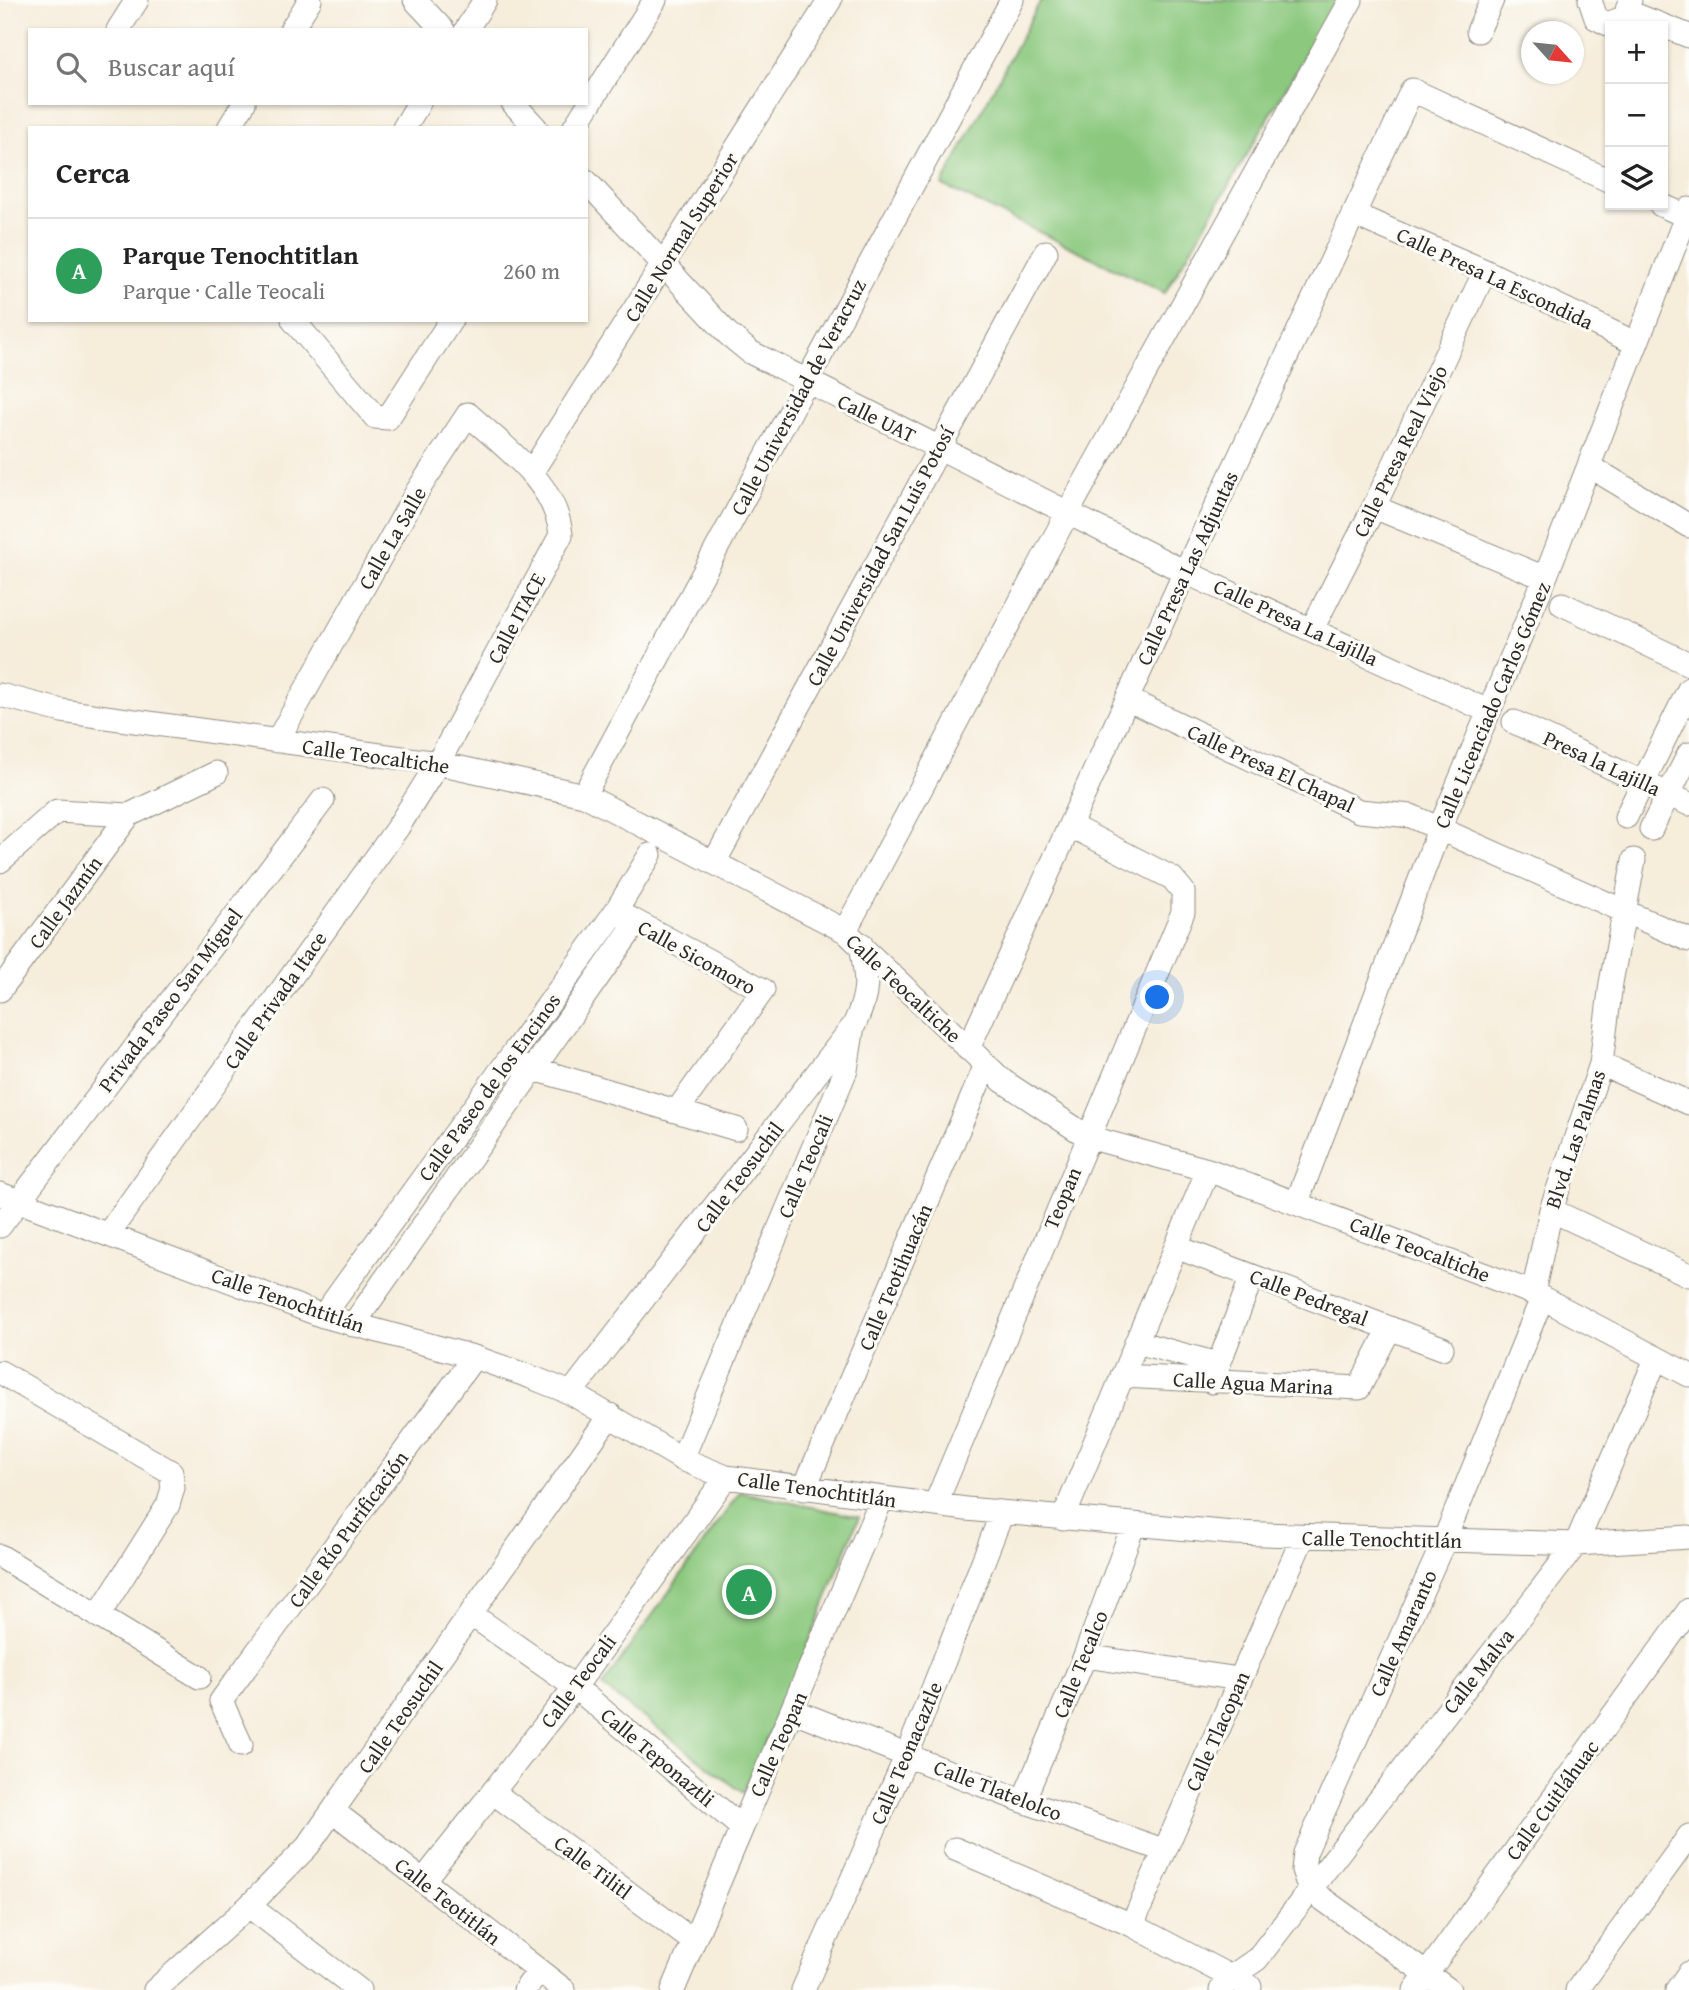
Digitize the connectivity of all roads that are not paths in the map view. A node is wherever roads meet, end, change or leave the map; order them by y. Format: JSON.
{"nodes":[{"id":1,"x":137,"y":0,"type":"edge"},
{"id":2,"x":310,"y":0,"type":"edge"},
{"id":3,"x":415,"y":0,"type":"edge"},
{"id":4,"x":485,"y":0,"type":"edge"},
{"id":5,"x":655,"y":0,"type":"edge"},
{"id":6,"x":830,"y":0,"type":"edge"},
{"id":7,"x":1012,"y":0,"type":"edge"},
{"id":8,"x":1351,"y":0,"type":"edge"},
{"id":9,"x":1492,"y":0,"type":"edge"},
{"id":10,"x":1590,"y":0,"type":"edge"},
{"id":11,"x":1629,"y":6,"type":"edge"},
{"id":12,"x":119,"y":28,"type":"edge"},
{"id":13,"x":292,"y":28,"type":"edge"},
{"id":14,"x":441,"y":28,"type":"edge"},
{"id":15,"x":467,"y":28,"type":"edge"},
{"id":16,"x":1478,"y":32,"type":"dead end"},
{"id":17,"x":1689,"y":36,"type":"edge"},
{"id":18,"x":243,"y":105,"type":"edge"},
{"id":19,"x":418,"y":105,"type":"edge"},
{"id":20,"x":515,"y":105,"type":"edge"},
{"id":21,"x":230,"y":126,"type":"edge"},
{"id":22,"x":405,"y":126,"type":"edge"},
{"id":23,"x":534,"y":126,"type":"edge"},
{"id":24,"x":575,"y":126,"type":"edge"},
{"id":25,"x":1605,"y":179,"type":"edge"},
{"id":26,"x":588,"y":183,"type":"edge"},
{"id":27,"x":1668,"y":207,"type":"edge"},
{"id":28,"x":1688,"y":213,"type":"edge"},
{"id":29,"x":1353,"y":214,"type":"junction"},
{"id":30,"x":1046,"y":252,"type":"dead end"},
{"id":31,"x":664,"y":264,"type":"junction"},
{"id":32,"x":1485,"y":271,"type":"junction"},
{"id":33,"x":295,"y":322,"type":"edge"},
{"id":34,"x":450,"y":322,"type":"edge"},
{"id":35,"x":1635,"y":343,"type":"junction"},
{"id":36,"x":806,"y":383,"type":"junction"},
{"id":37,"x":938,"y":448,"type":"junction"},
{"id":38,"x":1589,"y":466,"type":"junction"},
{"id":39,"x":531,"y":473,"type":"junction"},
{"id":40,"x":1374,"y":507,"type":"junction"},
{"id":41,"x":1067,"y":513,"type":"junction"},
{"id":42,"x":1689,"y":526,"type":"edge"},
{"id":43,"x":1185,"y":572,"type":"junction"},
{"id":44,"x":1545,"y":578,"type":"junction"},
{"id":45,"x":1562,"y":604,"type":"dead end"},
{"id":46,"x":1312,"y":629,"type":"junction"},
{"id":47,"x":1689,"y":664,"type":"edge"},
{"id":48,"x":1689,"y":688,"type":"edge"},
{"id":49,"x":0,"y":695,"type":"edge"},
{"id":50,"x":1127,"y":699,"type":"junction"},
{"id":51,"x":1488,"y":711,"type":"junction"},
{"id":52,"x":1514,"y":722,"type":"dead end"},
{"id":53,"x":277,"y":741,"type":"junction"},
{"id":54,"x":1689,"y":754,"type":"edge"},
{"id":55,"x":438,"y":763,"type":"junction"},
{"id":56,"x":216,"y":773,"type":"dead end"},
{"id":57,"x":1642,"y":783,"type":"junction"},
{"id":58,"x":584,"y":795,"type":"junction"},
{"id":59,"x":323,"y":800,"type":"dead end"},
{"id":60,"x":1679,"y":800,"type":"edge"},
{"id":61,"x":129,"y":815,"type":"junction"},
{"id":62,"x":1626,"y":817,"type":"dead end"},
{"id":63,"x":1071,"y":826,"type":"junction"},
{"id":64,"x":1651,"y":829,"type":"dead end"},
{"id":65,"x":1439,"y":830,"type":"junction"},
{"id":66,"x":650,"y":855,"type":"dead end"},
{"id":67,"x":1634,"y":860,"type":"dead end"},
{"id":68,"x":0,"y":861,"type":"edge"},
{"id":69,"x":715,"y":861,"type":"junction"},
{"id":70,"x":1625,"y":910,"type":"junction"},
{"id":71,"x":626,"y":917,"type":"junction"},
{"id":72,"x":853,"y":938,"type":"junction"},
{"id":73,"x":1689,"y":940,"type":"edge"},
{"id":74,"x":0,"y":990,"type":"edge"},
{"id":75,"x":854,"y":1026,"type":"junction"},
{"id":76,"x":968,"y":1049,"type":"junction"},
{"id":77,"x":508,"y":1062,"type":"junction"},
{"id":78,"x":1601,"y":1063,"type":"junction"},
{"id":79,"x":986,"y":1065,"type":"junction"},
{"id":80,"x":534,"y":1068,"type":"junction"},
{"id":81,"x":1689,"y":1103,"type":"edge"},
{"id":82,"x":677,"y":1111,"type":"junction"},
{"id":83,"x":736,"y":1129,"type":"dead end"},
{"id":84,"x":1088,"y":1137,"type":"junction"},
{"id":85,"x":1208,"y":1170,"type":"junction"},
{"id":86,"x":8,"y":1197,"type":"edge"},
{"id":87,"x":1297,"y":1202,"type":"junction"},
{"id":88,"x":1550,"y":1210,"type":"junction"},
{"id":89,"x":0,"y":1226,"type":"edge"},
{"id":90,"x":108,"y":1234,"type":"junction"},
{"id":91,"x":1176,"y":1247,"type":"junction"},
{"id":92,"x":365,"y":1259,"type":"junction"},
{"id":93,"x":389,"y":1275,"type":"junction"},
{"id":94,"x":1689,"y":1275,"type":"edge"},
{"id":95,"x":1252,"y":1276,"type":"junction"},
{"id":96,"x":1537,"y":1295,"type":"junction"},
{"id":97,"x":324,"y":1316,"type":"junction"},
{"id":98,"x":353,"y":1325,"type":"junction"},
{"id":99,"x":1390,"y":1328,"type":"junction"},
{"id":100,"x":1136,"y":1342,"type":"junction"},
{"id":101,"x":1442,"y":1348,"type":"dead end"},
{"id":102,"x":474,"y":1357,"type":"junction"},
{"id":103,"x":1656,"y":1359,"type":"junction"},
{"id":104,"x":0,"y":1372,"type":"edge"},
{"id":105,"x":1215,"y":1373,"type":"junction"},
{"id":106,"x":1689,"y":1375,"type":"edge"},
{"id":107,"x":1122,"y":1376,"type":"junction"},
{"id":108,"x":571,"y":1393,"type":"junction"},
{"id":109,"x":610,"y":1415,"type":"junction"},
{"id":110,"x":682,"y":1459,"type":"junction"},
{"id":111,"x":726,"y":1477,"type":"junction"},
{"id":112,"x":804,"y":1489,"type":"junction"},
{"id":113,"x":882,"y":1498,"type":"junction"},
{"id":114,"x":935,"y":1505,"type":"junction"},
{"id":115,"x":1002,"y":1513,"type":"junction"},
{"id":116,"x":1063,"y":1519,"type":"junction"},
{"id":117,"x":1133,"y":1526,"type":"junction"},
{"id":118,"x":1689,"y":1537,"type":"edge"},
{"id":119,"x":1303,"y":1538,"type":"junction"},
{"id":120,"x":1444,"y":1541,"type":"junction"},
{"id":121,"x":1576,"y":1544,"type":"junction"},
{"id":122,"x":0,"y":1556,"type":"edge"},
{"id":123,"x":1689,"y":1610,"type":"edge"},
{"id":124,"x":472,"y":1615,"type":"junction"},
{"id":125,"x":98,"y":1616,"type":"junction"},
{"id":126,"x":1085,"y":1656,"type":"junction"},
{"id":127,"x":200,"y":1676,"type":"dead end"},
{"id":128,"x":1239,"y":1679,"type":"junction"},
{"id":129,"x":575,"y":1687,"type":"junction"},
{"id":130,"x":794,"y":1711,"type":"junction"},
{"id":131,"x":241,"y":1745,"type":"dead end"},
{"id":132,"x":907,"y":1755,"type":"junction"},
{"id":133,"x":494,"y":1793,"type":"junction"},
{"id":134,"x":1024,"y":1801,"type":"junction"},
{"id":135,"x":333,"y":1811,"type":"junction"},
{"id":136,"x":741,"y":1827,"type":"junction"},
{"id":137,"x":1689,"y":1836,"type":"edge"},
{"id":138,"x":956,"y":1849,"type":"dead end"},
{"id":139,"x":1163,"y":1850,"type":"junction"},
{"id":140,"x":423,"y":1881,"type":"junction"},
{"id":141,"x":1310,"y":1890,"type":"junction"},
{"id":142,"x":249,"y":1906,"type":"junction"},
{"id":143,"x":1132,"y":1925,"type":"junction"},
{"id":144,"x":693,"y":1941,"type":"junction"},
{"id":145,"x":539,"y":1971,"type":"junction"},
{"id":146,"x":1689,"y":1973,"type":"edge"},
{"id":147,"x":1421,"y":1982,"type":"edge"},
{"id":148,"x":1237,"y":1986,"type":"edge"},
{"id":149,"x":162,"y":1988,"type":"edge"},
{"id":150,"x":359,"y":1990,"type":"edge"},
{"id":151,"x":525,"y":1990,"type":"edge"},
{"id":152,"x":564,"y":1990,"type":"edge"},
{"id":153,"x":673,"y":1990,"type":"edge"},
{"id":154,"x":803,"y":1990,"type":"edge"},
{"id":155,"x":1449,"y":1990,"type":"edge"},
{"id":156,"x":1577,"y":1990,"type":"edge"},
{"id":157,"x":1677,"y":1990,"type":"edge"}],
"edges":[{"from":1,"to":12,"type":"street"},
{"from":2,"to":13,"type":"street"},
{"from":3,"to":14,"type":"street"},
{"from":4,"to":15,"type":"street"},
{"from":5,"to":24,"type":"street"},
{"from":6,"to":31,"type":"street","name":"Calle Normal Superior"},
{"from":7,"to":36,"type":"street","name":"Calle Universidad de Veracruz"},
{"from":8,"to":41,"type":"street"},
{"from":9,"to":16,"type":"street"},
{"from":10,"to":11,"type":"street"},
{"from":11,"to":17,"type":"street"},
{"from":18,"to":21,"type":"street"},
{"from":19,"to":22,"type":"street"},
{"from":20,"to":23,"type":"street"},
{"from":25,"to":29,"type":"street","name":"Calle Presa Las Adjuntas"},
{"from":26,"to":31,"type":"street","name":"Calle UAT"},
{"from":27,"to":28,"type":"street"},
{"from":28,"to":35,"type":"street","name":"Calle Licenciado Carlos Gómez"},
{"from":29,"to":32,"type":"street","name":"Calle Presa La Escondida"},
{"from":29,"to":43,"type":"street","name":"Calle Presa Las Adjuntas"},
{"from":30,"to":37,"type":"street","name":"Calle Universidad San Luis Potosí"},
{"from":31,"to":36,"type":"street","name":"Calle UAT"},
{"from":31,"to":39,"type":"street","name":"Calle Normal Superior"},
{"from":32,"to":35,"type":"street","name":"Calle Presa La Escondida"},
{"from":32,"to":40,"type":"street","name":"Calle Presa Real Viejo"},
{"from":33,"to":34,"type":"street"},
{"from":35,"to":38,"type":"street","name":"Calle Licenciado Carlos Gómez"},
{"from":36,"to":37,"type":"street","name":"Calle UAT"},
{"from":36,"to":58,"type":"street","name":"Calle Universidad de Veracruz"},
{"from":37,"to":41,"type":"street","name":"Calle UAT"},
{"from":37,"to":69,"type":"street","name":"Calle Universidad San Luis Potosí"},
{"from":38,"to":42,"type":"street"},
{"from":38,"to":44,"type":"street","name":"Calle Licenciado Carlos Gómez"},
{"from":39,"to":53,"type":"street","name":"Calle La Salle"},
{"from":39,"to":55,"type":"street","name":"Calle ITACE"},
{"from":40,"to":44,"type":"street"},
{"from":40,"to":46,"type":"street","name":"Calle Presa Real Viejo"},
{"from":41,"to":43,"type":"street","name":"Calle Presa La Lajilla"},
{"from":41,"to":72,"type":"street"},
{"from":43,"to":46,"type":"street","name":"Calle Presa La Lajilla"},
{"from":43,"to":50,"type":"street","name":"Calle Presa Las Adjuntas"},
{"from":44,"to":51,"type":"street","name":"Calle Licenciado Carlos Gómez"},
{"from":45,"to":47,"type":"street"},
{"from":46,"to":51,"type":"street","name":"Calle Presa La Lajilla"},
{"from":48,"to":57,"type":"street"},
{"from":49,"to":53,"type":"street","name":"Calle Teocaltiche"},
{"from":50,"to":63,"type":"street","name":"Calle Presa Las Adjuntas"},
{"from":50,"to":65,"type":"street","name":"Calle Presa El Chapal"},
{"from":51,"to":65,"type":"street","name":"Calle Licenciado Carlos Gómez"},
{"from":52,"to":57,"type":"street","name":"Presa la Lajilla"},
{"from":53,"to":55,"type":"street","name":"Calle Teocaltiche"},
{"from":54,"to":60,"type":"street"},
{"from":55,"to":58,"type":"street","name":"Calle Teocaltiche"},
{"from":55,"to":90,"type":"street","name":"Calle Privada Itace"},
{"from":56,"to":61,"type":"street"},
{"from":57,"to":60,"type":"street","name":"Presa la Lajilla"},
{"from":57,"to":62,"type":"street"},
{"from":58,"to":69,"type":"street","name":"Calle Teocaltiche"},
{"from":59,"to":86,"type":"street","name":"Privada Paseo San Miguel"},
{"from":60,"to":64,"type":"street"},
{"from":61,"to":68,"type":"street"},
{"from":61,"to":74,"type":"street","name":"Calle Jazmín"},
{"from":63,"to":76,"type":"street","name":"Calle Presa Las Adjuntas"},
{"from":63,"to":84,"type":"street","name":"Teopan"},
{"from":65,"to":70,"type":"street","name":"Calle Presa El Chapal"},
{"from":65,"to":87,"type":"street","name":"Calle Licenciado Carlos Gómez"},
{"from":66,"to":71,"type":"street","name":"Calle Paseo de los Encinos"},
{"from":67,"to":70,"type":"street","name":"Blvd. Las Palmas"},
{"from":69,"to":72,"type":"street","name":"Calle Teocaltiche"},
{"from":70,"to":73,"type":"street","name":"Calle Presa El Chapal"},
{"from":70,"to":78,"type":"street","name":"Blvd. Las Palmas"},
{"from":71,"to":77,"type":"street","name":"Calle Paseo de los Encinos"},
{"from":71,"to":80,"type":"street","name":"Calle Paseo de los Encinos"},
{"from":71,"to":82,"type":"street","name":"Calle Sicomoro"},
{"from":72,"to":75,"type":"street","name":"Calle Teosuchil"},
{"from":72,"to":76,"type":"street","name":"Calle Teocaltiche"},
{"from":75,"to":108,"type":"street","name":"Calle Teosuchil"},
{"from":75,"to":110,"type":"street","name":"Calle Teocali"},
{"from":76,"to":79,"type":"street","name":"Calle Teocaltiche"},
{"from":77,"to":80,"type":"street"},
{"from":77,"to":92,"type":"street","name":"Calle Paseo de los Encinos"},
{"from":78,"to":81,"type":"street"},
{"from":78,"to":88,"type":"street","name":"Blvd. Las Palmas"},
{"from":79,"to":84,"type":"street","name":"Calle Teocaltiche"},
{"from":79,"to":112,"type":"street","name":"Calle Teotihuacán"},
{"from":80,"to":82,"type":"street"},
{"from":80,"to":93,"type":"street","name":"Calle Paseo de los Encinos"},
{"from":82,"to":83,"type":"street"},
{"from":84,"to":85,"type":"street","name":"Calle Teocaltiche"},
{"from":84,"to":114,"type":"street","name":"Teopan"},
{"from":85,"to":87,"type":"street","name":"Calle Teocaltiche"},
{"from":85,"to":91,"type":"street"},
{"from":86,"to":89,"type":"street","name":"Privada Paseo San Miguel"},
{"from":86,"to":90,"type":"street","name":"Calle Tenochtitlán"},
{"from":87,"to":96,"type":"street","name":"Calle Teocaltiche"},
{"from":88,"to":94,"type":"street"},
{"from":88,"to":96,"type":"street","name":"Blvd. Las Palmas"},
{"from":90,"to":97,"type":"street","name":"Calle Tenochtitlán"},
{"from":91,"to":95,"type":"street","name":"Calle Pedregal"},
{"from":91,"to":100,"type":"street"},
{"from":92,"to":93,"type":"street"},
{"from":92,"to":97,"type":"street","name":"Calle Paseo de los Encinos"},
{"from":93,"to":98,"type":"street","name":"Calle Paseo de los Encinos"},
{"from":95,"to":99,"type":"street","name":"Calle Pedregal"},
{"from":95,"to":105,"type":"street"},
{"from":96,"to":103,"type":"street","name":"Calle Teocaltiche"},
{"from":96,"to":120,"type":"street","name":"Calle Amaranto"},
{"from":97,"to":98,"type":"street","name":"Calle Tenochtitlán"},
{"from":98,"to":102,"type":"street","name":"Calle Tenochtitlán"},
{"from":99,"to":101,"type":"street","name":"Calle Pedregal"},
{"from":99,"to":105,"type":"street","name":"Calle Agua Marina"},
{"from":100,"to":105,"type":"street"},
{"from":100,"to":107,"type":"street"},
{"from":102,"to":108,"type":"street","name":"Calle Tenochtitlán"},
{"from":102,"to":131,"type":"street","name":"Calle Río Purificación"},
{"from":103,"to":106,"type":"street","name":"Calle Teocaltiche"},
{"from":103,"to":121,"type":"street","name":"Calle Malva"},
{"from":104,"to":125,"type":"street"},
{"from":105,"to":107,"type":"street","name":"Calle Agua Marina"},
{"from":107,"to":116,"type":"street"},
{"from":108,"to":109,"type":"street","name":"Calle Tenochtitlán"},
{"from":109,"to":110,"type":"street","name":"Calle Tenochtitlán"},
{"from":109,"to":124,"type":"street","name":"Calle Teosuchil"},
{"from":110,"to":111,"type":"street","name":"Calle Tenochtitlán"},
{"from":111,"to":112,"type":"street","name":"Calle Tenochtitlán"},
{"from":111,"to":129,"type":"street","name":"Calle Teocali"},
{"from":112,"to":113,"type":"street","name":"Calle Tenochtitlán"},
{"from":113,"to":114,"type":"street","name":"Calle Tenochtitlán"},
{"from":113,"to":130,"type":"street","name":"Calle Teopan"},
{"from":114,"to":115,"type":"street","name":"Calle Tenochtitlán"},
{"from":115,"to":116,"type":"street","name":"Calle Tenochtitlán"},
{"from":115,"to":132,"type":"street","name":"Calle Teonacaztle"},
{"from":116,"to":117,"type":"street","name":"Calle Tenochtitlán"},
{"from":117,"to":119,"type":"street","name":"Calle Tenochtitlán"},
{"from":117,"to":126,"type":"street","name":"Calle Tecalco"},
{"from":118,"to":121,"type":"street","name":"Calle Tenochtitlán"},
{"from":119,"to":120,"type":"street","name":"Calle Tenochtitlán"},
{"from":119,"to":128,"type":"street","name":"Calle Tlacopan"},
{"from":120,"to":121,"type":"street","name":"Calle Tenochtitlán"},
{"from":120,"to":141,"type":"street","name":"Calle Amaranto"},
{"from":121,"to":141,"type":"street","name":"Calle Malva"},
{"from":122,"to":125,"type":"street"},
{"from":123,"to":147,"type":"street","name":"Calle Cuitláhuac"},
{"from":124,"to":129,"type":"street","name":"Calle Teponaztli"},
{"from":124,"to":135,"type":"street","name":"Calle Teosuchil"},
{"from":125,"to":127,"type":"street"},
{"from":126,"to":128,"type":"street"},
{"from":126,"to":134,"type":"street","name":"Calle Tecalco"},
{"from":128,"to":139,"type":"street","name":"Calle Tlacopan"},
{"from":129,"to":133,"type":"street","name":"Calle Teocali"},
{"from":129,"to":136,"type":"street","name":"Calle Teponaztli"},
{"from":130,"to":132,"type":"street","name":"Calle Tlatelolco"},
{"from":130,"to":136,"type":"street","name":"Calle Teopan"},
{"from":132,"to":134,"type":"street","name":"Calle Tlatelolco"},
{"from":132,"to":154,"type":"street","name":"Calle Teonacaztle"},
{"from":133,"to":140,"type":"street","name":"Calle Teocali"},
{"from":133,"to":144,"type":"street","name":"Calle Tilitl"},
{"from":134,"to":139,"type":"street","name":"Calle Tlatelolco"},
{"from":135,"to":140,"type":"street","name":"Calle Teotitlán"},
{"from":135,"to":142,"type":"street","name":"Calle Teosuchil"},
{"from":136,"to":144,"type":"street","name":"Calle Teopan"},
{"from":137,"to":156,"type":"street"},
{"from":138,"to":143,"type":"street"},
{"from":139,"to":143,"type":"street","name":"Calle Tlacopan"},
{"from":140,"to":145,"type":"street","name":"Calle Teotitlán"},
{"from":141,"to":147,"type":"street"},
{"from":141,"to":148,"type":"street","name":"Calle Malva"},
{"from":142,"to":149,"type":"street","name":"Calle Teosuchil"},
{"from":142,"to":150,"type":"street"},
{"from":143,"to":148,"type":"street"},
{"from":144,"to":153,"type":"street","name":"Calle Teopan"},
{"from":145,"to":151,"type":"street"},
{"from":145,"to":152,"type":"street","name":"Calle Teotitlán"},
{"from":146,"to":157,"type":"street"},
{"from":147,"to":155,"type":"street"}]}
